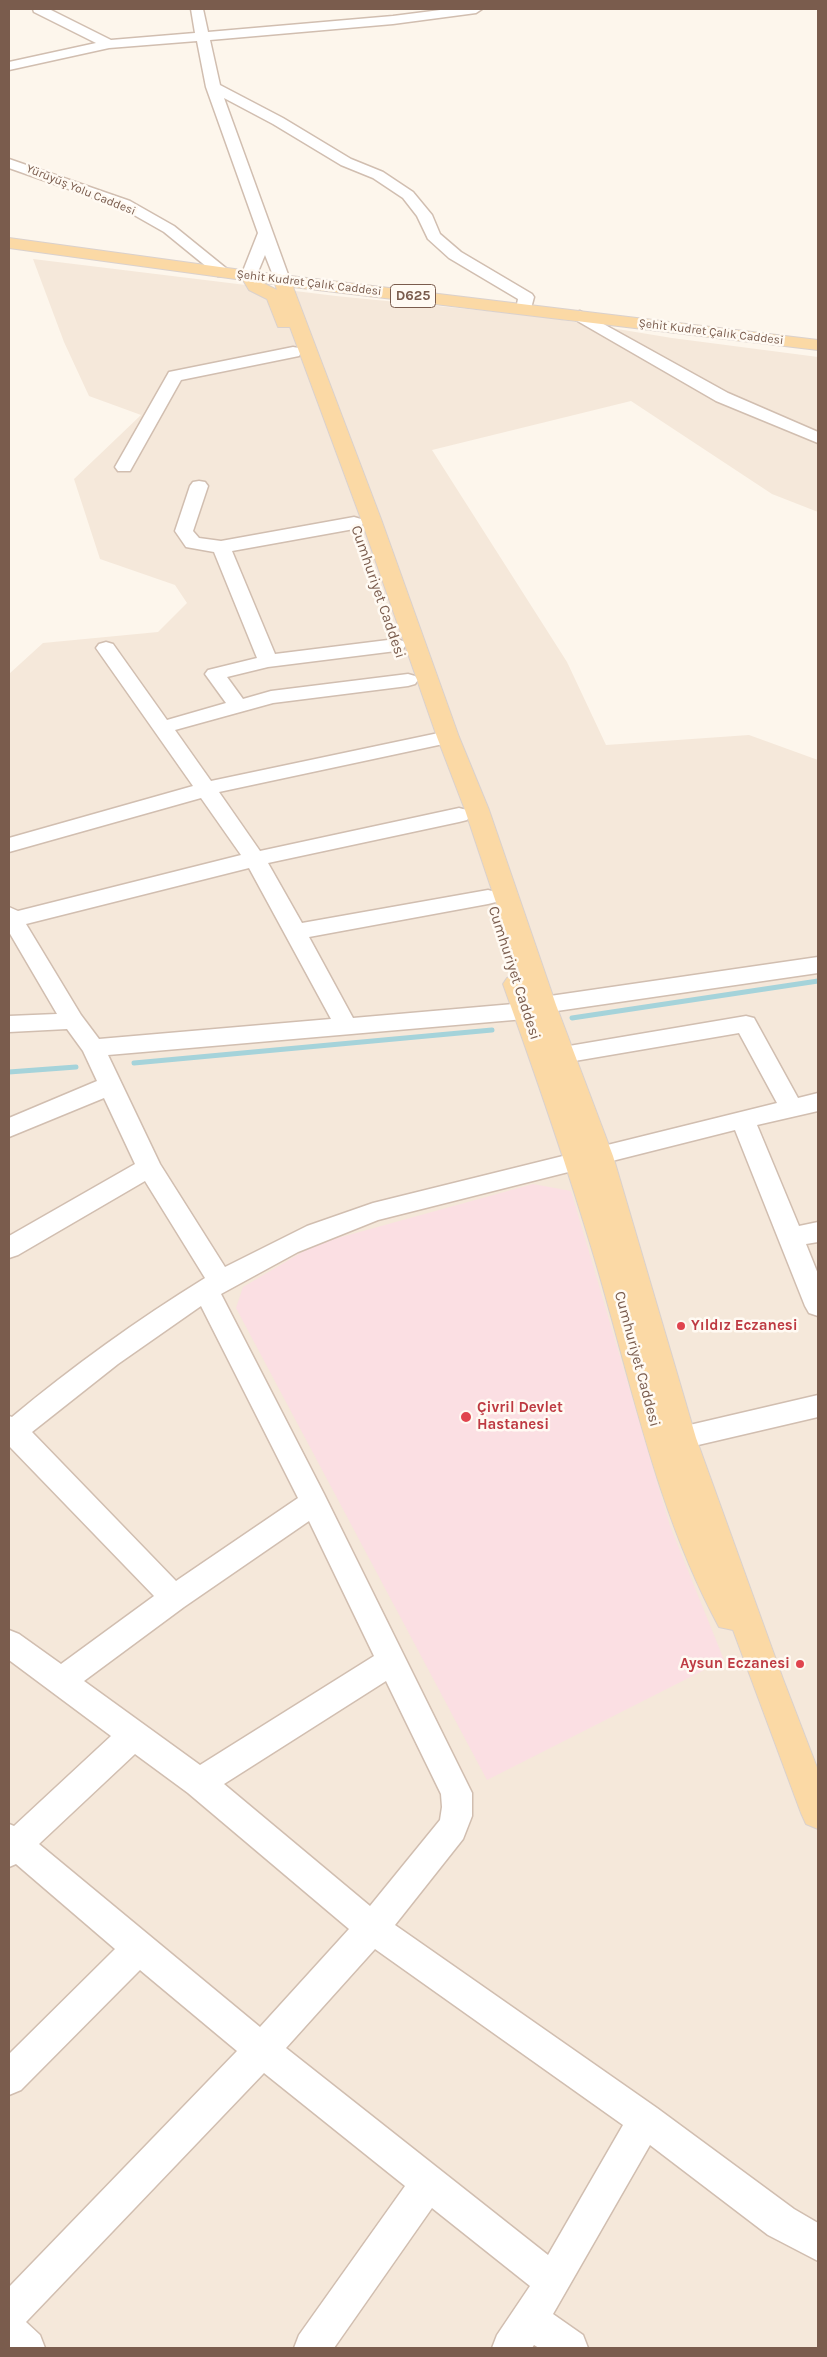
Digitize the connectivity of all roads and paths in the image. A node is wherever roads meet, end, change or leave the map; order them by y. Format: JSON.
{"nodes":[{"id":1,"x":39,"y":9,"type":"edge"},
{"id":2,"x":197,"y":9,"type":"edge"},
{"id":3,"x":476,"y":9,"type":"edge"},
{"id":4,"x":427,"y":12,"type":"edge"},
{"id":5,"x":202,"y":36,"type":"junction"},
{"id":6,"x":109,"y":44,"type":"junction"},
{"id":7,"x":9,"y":66,"type":"edge"},
{"id":8,"x":214,"y":87,"type":"junction"},
{"id":9,"x":9,"y":163,"type":"edge"},
{"id":10,"x":265,"y":234,"type":"junction"},
{"id":11,"x":9,"y":243,"type":"edge"},
{"id":12,"x":224,"y":273,"type":"junction"},
{"id":13,"x":249,"y":276,"type":"junction"},
{"id":14,"x":282,"y":280,"type":"junction"},
{"id":15,"x":524,"y":309,"type":"junction"},
{"id":16,"x":580,"y":316,"type":"junction"},
{"id":17,"x":818,"y":345,"type":"edge"},
{"id":18,"x":293,"y":352,"type":"junction"},
{"id":19,"x":818,"y":438,"type":"edge"},
{"id":20,"x":124,"y":467,"type":"dead end"},
{"id":21,"x":199,"y":486,"type":"dead end"},
{"id":22,"x":354,"y":523,"type":"junction"},
{"id":23,"x":221,"y":547,"type":"junction"},
{"id":24,"x":396,"y":645,"type":"junction"},
{"id":25,"x":106,"y":648,"type":"dead end"},
{"id":26,"x":268,"y":661,"type":"junction"},
{"id":27,"x":408,"y":680,"type":"junction"},
{"id":28,"x":238,"y":706,"type":"junction"},
{"id":29,"x":164,"y":727,"type":"junction"},
{"id":30,"x":438,"y":739,"type":"junction"},
{"id":31,"x":205,"y":790,"type":"junction"},
{"id":32,"x":459,"y":815,"type":"junction"},
{"id":33,"x":9,"y":845,"type":"edge"},
{"id":34,"x":255,"y":859,"type":"junction"},
{"id":35,"x":488,"y":897,"type":"junction"},
{"id":36,"x":10,"y":917,"type":"edge"},
{"id":37,"x":296,"y":932,"type":"junction"},
{"id":38,"x":818,"y":965,"type":"edge"},
{"id":39,"x":534,"y":1008,"type":"junction"},
{"id":40,"x":73,"y":1021,"type":"junction"},
{"id":41,"x":9,"y":1024,"type":"edge"},
{"id":42,"x":347,"y":1027,"type":"junction"},
{"id":43,"x":94,"y":1048,"type":"junction"},
{"id":44,"x":563,"y":1055,"type":"junction"},
{"id":45,"x":111,"y":1085,"type":"junction"},
{"id":46,"x":818,"y":1102,"type":"edge"},
{"id":47,"x":792,"y":1108,"type":"junction"},
{"id":48,"x":743,"y":1120,"type":"junction"},
{"id":49,"x":9,"y":1128,"type":"edge"},
{"id":50,"x":589,"y":1158,"type":"junction"},
{"id":51,"x":150,"y":1167,"type":"junction"},
{"id":52,"x":818,"y":1232,"type":"edge"},
{"id":53,"x":790,"y":1238,"type":"junction"},
{"id":54,"x":9,"y":1248,"type":"edge"},
{"id":55,"x":213,"y":1287,"type":"junction"},
{"id":56,"x":818,"y":1306,"type":"edge"},
{"id":57,"x":818,"y":1406,"type":"edge"},
{"id":58,"x":10,"y":1431,"type":"edge"},
{"id":59,"x":681,"y":1438,"type":"junction"},
{"id":60,"x":314,"y":1502,"type":"junction"},
{"id":61,"x":174,"y":1598,"type":"junction"},
{"id":62,"x":9,"y":1643,"type":"edge"},
{"id":63,"x":391,"y":1662,"type":"junction"},
{"id":64,"x":766,"y":1679,"type":"junction"},
{"id":65,"x":62,"y":1680,"type":"junction"},
{"id":66,"x":135,"y":1734,"type":"junction"},
{"id":67,"x":199,"y":1783,"type":"junction"},
{"id":68,"x":815,"y":1797,"type":"edge"},
{"id":69,"x":11,"y":1846,"type":"edge"},
{"id":70,"x":372,"y":1928,"type":"junction"},
{"id":71,"x":140,"y":1948,"type":"junction"},
{"id":72,"x":262,"y":2050,"type":"junction"},
{"id":73,"x":9,"y":2078,"type":"edge"},
{"id":74,"x":645,"y":2120,"type":"junction"},
{"id":75,"x":429,"y":2182,"type":"junction"},
{"id":76,"x":818,"y":2243,"type":"edge"},
{"id":77,"x":551,"y":2280,"type":"junction"},
{"id":78,"x":9,"y":2314,"type":"edge"},
{"id":79,"x":9,"y":2331,"type":"edge"},
{"id":80,"x":520,"y":2334,"type":"edge"},
{"id":81,"x":27,"y":2348,"type":"edge"},
{"id":82,"x":312,"y":2348,"type":"edge"},
{"id":83,"x":570,"y":2348,"type":"edge"}],
"edges":[{"from":1,"to":6,"type":"street"},
{"from":2,"to":5,"type":"street"},
{"from":3,"to":4,"type":"street"},
{"from":4,"to":5,"type":"street"},
{"from":5,"to":6,"type":"street"},
{"from":5,"to":8,"type":"street"},
{"from":6,"to":7,"type":"street"},
{"from":8,"to":10,"type":"street"},
{"from":8,"to":15,"type":"street"},
{"from":9,"to":12,"type":"street","name":"Yürüyüş Yolu Caddesi"},
{"from":10,"to":13,"type":"street"},
{"from":10,"to":14,"type":"street"},
{"from":11,"to":12,"type":"main road","name":"Şehit Kudret Çalık Caddesi","number":"D625"},
{"from":12,"to":13,"type":"main road","name":"Şehit Kudret Çalık Caddesi","number":"D625"},
{"from":13,"to":14,"type":"main road","name":"Şehit Kudret Çalık Caddesi","number":"D625"},
{"from":13,"to":18,"type":"main road","name":"Cumhuriyet Caddesi"},
{"from":14,"to":15,"type":"main road","name":"Şehit Kudret Çalık Caddesi","number":"D625"},
{"from":14,"to":30,"type":"main road","name":"Cumhuriyet Caddesi"},
{"from":15,"to":16,"type":"main road","name":"Şehit Kudret Çalık Caddesi","number":"D625"},
{"from":16,"to":17,"type":"main road","name":"Şehit Kudret Çalık Caddesi","number":"D625"},
{"from":16,"to":19,"type":"street"},
{"from":18,"to":20,"type":"street"},
{"from":18,"to":22,"type":"main road","name":"Cumhuriyet Caddesi"},
{"from":21,"to":23,"type":"street"},
{"from":22,"to":23,"type":"street"},
{"from":22,"to":24,"type":"main road","name":"Cumhuriyet Caddesi"},
{"from":23,"to":26,"type":"street"},
{"from":24,"to":26,"type":"street"},
{"from":24,"to":27,"type":"main road","name":"Cumhuriyet Caddesi"},
{"from":25,"to":29,"type":"street"},
{"from":26,"to":28,"type":"street"},
{"from":27,"to":28,"type":"street"},
{"from":27,"to":30,"type":"main road","name":"Cumhuriyet Caddesi"},
{"from":28,"to":29,"type":"street"},
{"from":29,"to":31,"type":"street"},
{"from":30,"to":31,"type":"street"},
{"from":30,"to":32,"type":"main road","name":"Cumhuriyet Caddesi"},
{"from":30,"to":39,"type":"main road","name":"Cumhuriyet Caddesi"},
{"from":31,"to":33,"type":"street"},
{"from":31,"to":34,"type":"street"},
{"from":32,"to":34,"type":"street"},
{"from":32,"to":35,"type":"main road","name":"Cumhuriyet Caddesi"},
{"from":34,"to":36,"type":"street"},
{"from":34,"to":37,"type":"street"},
{"from":35,"to":37,"type":"street"},
{"from":35,"to":39,"type":"main road","name":"Cumhuriyet Caddesi"},
{"from":36,"to":40,"type":"street"},
{"from":37,"to":42,"type":"street"},
{"from":38,"to":39,"type":"street"},
{"from":39,"to":42,"type":"street"},
{"from":39,"to":44,"type":"main road","name":"Cumhuriyet Caddesi"},
{"from":39,"to":50,"type":"main road","name":"Cumhuriyet Caddesi"},
{"from":40,"to":41,"type":"street"},
{"from":40,"to":43,"type":"street"},
{"from":42,"to":43,"type":"street"},
{"from":43,"to":45,"type":"street"},
{"from":44,"to":47,"type":"street"},
{"from":44,"to":50,"type":"main road","name":"Cumhuriyet Caddesi"},
{"from":45,"to":49,"type":"street"},
{"from":45,"to":51,"type":"street"},
{"from":46,"to":47,"type":"street"},
{"from":47,"to":48,"type":"street"},
{"from":48,"to":50,"type":"street"},
{"from":48,"to":53,"type":"street"},
{"from":50,"to":55,"type":"street"},
{"from":50,"to":59,"type":"main road","name":"Cumhuriyet Caddesi"},
{"from":50,"to":64,"type":"main road","name":"Cumhuriyet Caddesi"},
{"from":51,"to":54,"type":"street"},
{"from":51,"to":55,"type":"street"},
{"from":52,"to":53,"type":"street"},
{"from":53,"to":56,"type":"street"},
{"from":55,"to":58,"type":"street"},
{"from":55,"to":60,"type":"street"},
{"from":57,"to":59,"type":"street"},
{"from":58,"to":61,"type":"street"},
{"from":59,"to":64,"type":"main road","name":"Cumhuriyet Caddesi"},
{"from":60,"to":61,"type":"street"},
{"from":60,"to":63,"type":"street"},
{"from":61,"to":65,"type":"street"},
{"from":62,"to":65,"type":"street"},
{"from":63,"to":67,"type":"street"},
{"from":63,"to":70,"type":"street"},
{"from":64,"to":68,"type":"main road","name":"Cumhuriyet Caddesi"},
{"from":65,"to":66,"type":"street"},
{"from":66,"to":67,"type":"street"},
{"from":66,"to":69,"type":"street"},
{"from":67,"to":70,"type":"street"},
{"from":69,"to":71,"type":"street"},
{"from":70,"to":72,"type":"street"},
{"from":70,"to":74,"type":"street"},
{"from":71,"to":72,"type":"street"},
{"from":71,"to":73,"type":"street"},
{"from":72,"to":75,"type":"street"},
{"from":72,"to":78,"type":"street"},
{"from":74,"to":76,"type":"street"},
{"from":74,"to":77,"type":"street"},
{"from":75,"to":77,"type":"street"},
{"from":75,"to":82,"type":"street"},
{"from":77,"to":80,"type":"street"},
{"from":79,"to":81,"type":"street"},
{"from":80,"to":83,"type":"street"}]}
